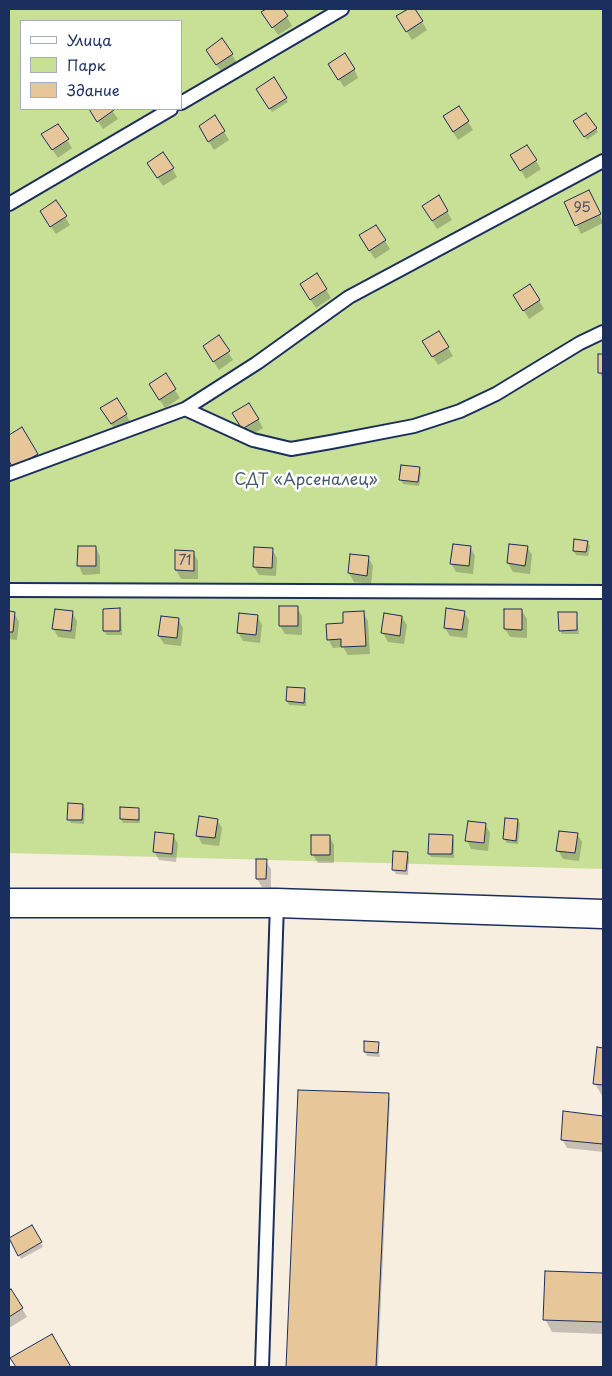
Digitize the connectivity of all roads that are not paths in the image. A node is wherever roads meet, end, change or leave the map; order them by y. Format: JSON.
{"nodes":[{"id":1,"x":342,"y":9,"type":"edge"},
{"id":2,"x":182,"y":102,"type":"edge"},
{"id":3,"x":169,"y":110,"type":"edge"},
{"id":4,"x":603,"y":162,"type":"edge"},
{"id":5,"x":9,"y":204,"type":"edge"},
{"id":6,"x":603,"y":332,"type":"edge"},
{"id":7,"x":185,"y":409,"type":"junction"},
{"id":8,"x":9,"y":474,"type":"edge"},
{"id":9,"x":9,"y":590,"type":"edge"},
{"id":10,"x":603,"y":592,"type":"edge"},
{"id":11,"x":9,"y":903,"type":"edge"},
{"id":12,"x":278,"y":903,"type":"junction"},
{"id":13,"x":603,"y":914,"type":"edge"},
{"id":14,"x":262,"y":1367,"type":"edge"}],
"edges":[{"from":1,"to":2,"type":"lane"},
{"from":3,"to":5,"type":"lane"},
{"from":4,"to":7,"type":"lane"},
{"from":6,"to":7,"type":"lane"},
{"from":7,"to":8,"type":"lane"},
{"from":9,"to":10,"type":"lane"},
{"from":11,"to":12,"type":"street"},
{"from":12,"to":13,"type":"street"},
{"from":12,"to":14,"type":"lane"}]}
